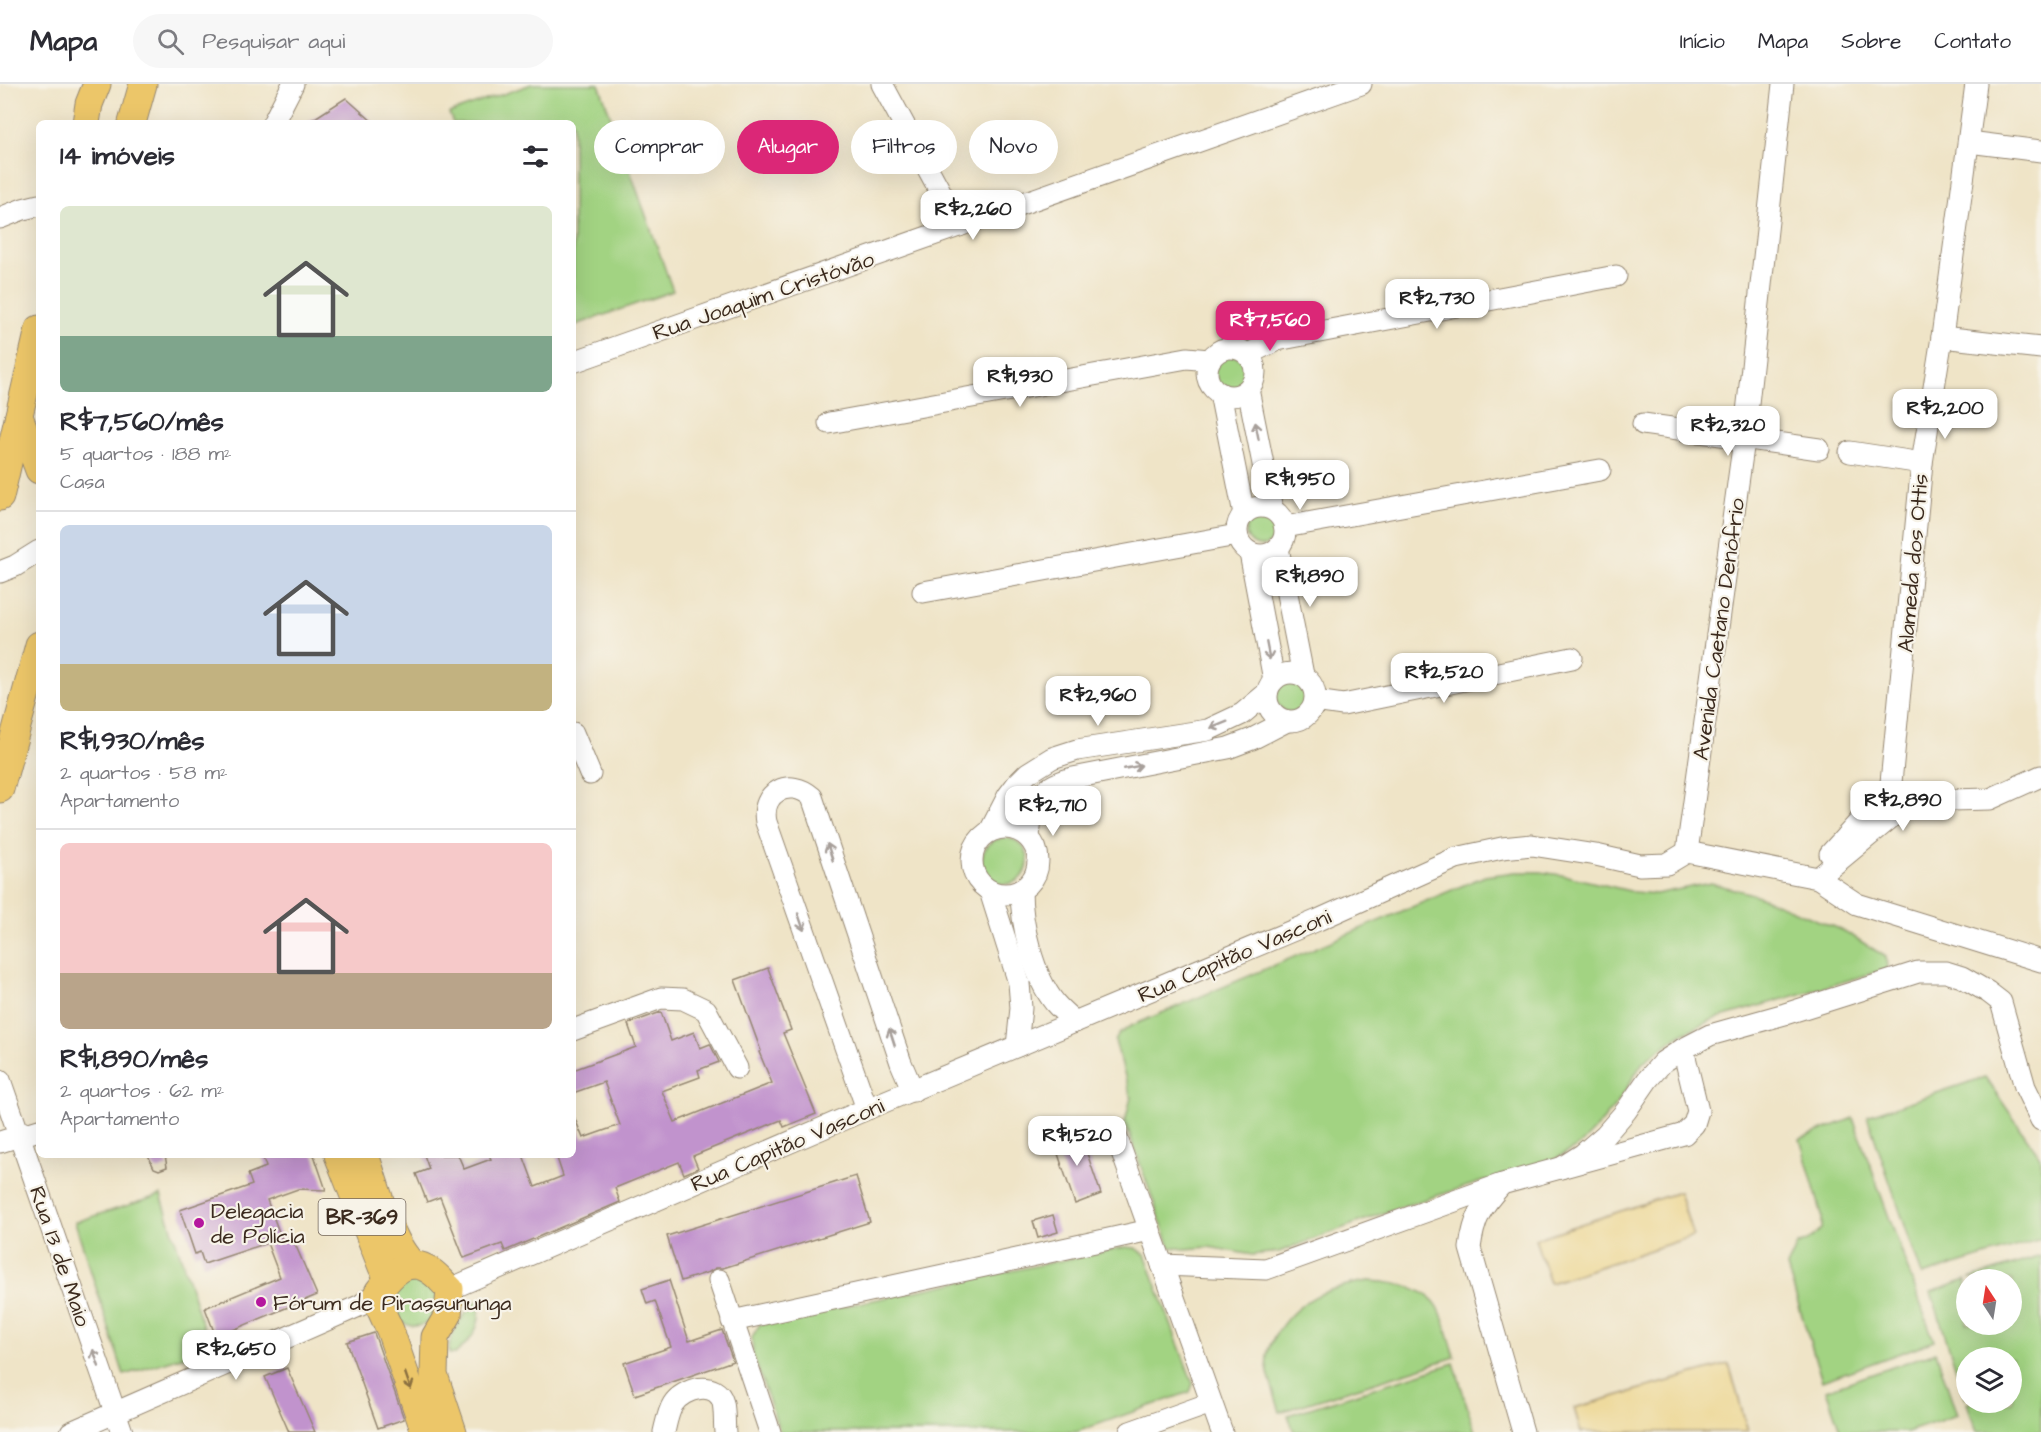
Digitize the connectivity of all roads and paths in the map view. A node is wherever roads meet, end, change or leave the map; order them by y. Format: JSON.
{"nodes":[{"id":1,"x":97,"y":84,"type":"edge"},
{"id":2,"x":143,"y":84,"type":"edge"},
{"id":3,"x":293,"y":84,"type":"edge"},
{"id":4,"x":882,"y":84,"type":"edge"},
{"id":5,"x":1361,"y":84,"type":"edge"},
{"id":6,"x":1783,"y":84,"type":"edge"},
{"id":7,"x":1976,"y":84,"type":"edge"},
{"id":8,"x":87,"y":120,"type":"edge"},
{"id":9,"x":133,"y":120,"type":"edge"},
{"id":10,"x":275,"y":120,"type":"edge"},
{"id":11,"x":1969,"y":142,"type":"junction"},
{"id":12,"x":2041,"y":150,"type":"edge"},
{"id":13,"x":36,"y":207,"type":"edge"},
{"id":14,"x":0,"y":218,"type":"edge"},
{"id":15,"x":959,"y":226,"type":"junction"},
{"id":16,"x":1616,"y":276,"type":"dead end"},
{"id":17,"x":1942,"y":337,"type":"junction"},
{"id":18,"x":36,"y":341,"type":"edge"},
{"id":19,"x":2041,"y":348,"type":"edge"},
{"id":20,"x":1248,"y":354,"type":"junction"},
{"id":21,"x":1209,"y":360,"type":"junction"},
{"id":22,"x":576,"y":361,"type":"edge"},
{"id":23,"x":1248,"y":389,"type":"junction"},
{"id":24,"x":1220,"y":393,"type":"junction"},
{"id":25,"x":18,"y":415,"type":"junction"},
{"id":26,"x":830,"y":423,"type":"dead end"},
{"id":27,"x":1643,"y":424,"type":"dead end"},
{"id":28,"x":1744,"y":440,"type":"junction"},
{"id":29,"x":1819,"y":449,"type":"dead end"},
{"id":30,"x":1850,"y":452,"type":"dead end"},
{"id":31,"x":36,"y":462,"type":"edge"},
{"id":32,"x":1922,"y":463,"type":"junction"},
{"id":33,"x":1600,"y":470,"type":"dead end"},
{"id":34,"x":0,"y":497,"type":"edge"},
{"id":35,"x":1272,"y":509,"type":"junction"},
{"id":36,"x":1244,"y":514,"type":"junction"},
{"id":37,"x":1285,"y":527,"type":"junction"},
{"id":38,"x":1237,"y":535,"type":"junction"},
{"id":39,"x":1278,"y":548,"type":"junction"},
{"id":40,"x":1250,"y":553,"type":"junction"},
{"id":41,"x":36,"y":554,"type":"edge"},
{"id":42,"x":0,"y":572,"type":"edge"},
{"id":43,"x":923,"y":592,"type":"dead end"},
{"id":44,"x":36,"y":656,"type":"edge"},
{"id":45,"x":1572,"y":658,"type":"dead end"},
{"id":46,"x":1303,"y":675,"type":"junction"},
{"id":47,"x":1271,"y":687,"type":"junction"},
{"id":48,"x":1316,"y":701,"type":"junction"},
{"id":49,"x":1287,"y":721,"type":"junction"},
{"id":50,"x":576,"y":740,"type":"edge"},
{"id":51,"x":590,"y":774,"type":"dead end"},
{"id":52,"x":2041,"y":776,"type":"edge"},
{"id":53,"x":0,"y":789,"type":"edge"},
{"id":54,"x":1890,"y":793,"type":"junction"},
{"id":55,"x":1911,"y":801,"type":"junction"},
{"id":56,"x":990,"y":831,"type":"junction"},
{"id":57,"x":1029,"y":837,"type":"junction"},
{"id":58,"x":1687,"y":852,"type":"junction"},
{"id":59,"x":1814,"y":878,"type":"junction"},
{"id":60,"x":1021,"y":890,"type":"junction"},
{"id":61,"x":990,"y":891,"type":"junction"},
{"id":62,"x":1013,"y":928,"type":"junction"},
{"id":63,"x":2041,"y":961,"type":"edge"},
{"id":64,"x":1041,"y":979,"type":"junction"},
{"id":65,"x":1019,"y":983,"type":"junction"},
{"id":66,"x":1076,"y":1022,"type":"junction"},
{"id":67,"x":576,"y":1029,"type":"edge"},
{"id":68,"x":1017,"y":1046,"type":"junction"},
{"id":69,"x":1683,"y":1049,"type":"junction"},
{"id":70,"x":737,"y":1068,"type":"dead end"},
{"id":71,"x":0,"y":1080,"type":"edge"},
{"id":72,"x":913,"y":1091,"type":"junction"},
{"id":73,"x":867,"y":1109,"type":"junction"},
{"id":74,"x":2041,"y":1120,"type":"edge"},
{"id":75,"x":1114,"y":1130,"type":"dead end"},
{"id":76,"x":30,"y":1133,"type":"edge"},
{"id":77,"x":0,"y":1142,"type":"edge"},
{"id":78,"x":36,"y":1153,"type":"edge"},
{"id":79,"x":38,"y":1158,"type":"edge"},
{"id":80,"x":339,"y":1158,"type":"edge"},
{"id":81,"x":366,"y":1158,"type":"edge"},
{"id":82,"x":1561,"y":1168,"type":"junction"},
{"id":83,"x":1502,"y":1184,"type":"junction"},
{"id":84,"x":1150,"y":1230,"type":"junction"},
{"id":85,"x":414,"y":1264,"type":"junction"},
{"id":86,"x":1162,"y":1265,"type":"junction"},
{"id":87,"x":719,"y":1280,"type":"dead end"},
{"id":88,"x":383,"y":1285,"type":"junction"},
{"id":89,"x":450,"y":1289,"type":"junction"},
{"id":90,"x":732,"y":1321,"type":"junction"},
{"id":91,"x":390,"y":1330,"type":"junction"},
{"id":92,"x":435,"y":1337,"type":"junction"},
{"id":93,"x":1211,"y":1402,"type":"junction"},
{"id":94,"x":118,"y":1423,"type":"edge"},
{"id":95,"x":666,"y":1430,"type":"edge"},
{"id":96,"x":71,"y":1432,"type":"edge"},
{"id":97,"x":425,"y":1432,"type":"edge"},
{"id":98,"x":453,"y":1432,"type":"edge"},
{"id":99,"x":725,"y":1432,"type":"edge"},
{"id":100,"x":770,"y":1432,"type":"edge"},
{"id":101,"x":1130,"y":1432,"type":"edge"},
{"id":102,"x":1222,"y":1432,"type":"edge"},
{"id":103,"x":1523,"y":1432,"type":"edge"}],
"edges":[{"from":1,"to":8,"type":"main road"},
{"from":2,"to":9,"type":"main road"},
{"from":3,"to":10,"type":"street"},
{"from":4,"to":15,"type":"street"},
{"from":5,"to":15,"type":"street","name":"Rua Joaquim Cristóvão"},
{"from":6,"to":28,"type":"street","name":"Avenida Caetano Denófrio"},
{"from":7,"to":11,"type":"street","name":"Alameda dos Ottis"},
{"from":11,"to":12,"type":"street"},
{"from":11,"to":17,"type":"street","name":"Alameda dos Ottis"},
{"from":13,"to":14,"type":"street"},
{"from":15,"to":22,"type":"street","name":"Rua Joaquim Cristóvão"},
{"from":16,"to":20,"type":"street"},
{"from":17,"to":19,"type":"street"},
{"from":17,"to":32,"type":"street","name":"Alameda dos Ottis"},
{"from":18,"to":25,"type":"main road"},
{"from":20,"to":21,"type":"street"},
{"from":20,"to":23,"type":"street"},
{"from":21,"to":24,"type":"street"},
{"from":21,"to":26,"type":"street"},
{"from":23,"to":24,"type":"street"},
{"from":35,"to":23,"type":"street","one_way":true},
{"from":24,"to":36,"type":"street"},
{"from":25,"to":31,"type":"main road"},
{"from":25,"to":34,"type":"main road"},
{"from":27,"to":28,"type":"street"},
{"from":28,"to":29,"type":"street"},
{"from":28,"to":58,"type":"street","name":"Avenida Caetano Denófrio"},
{"from":30,"to":32,"type":"street"},
{"from":32,"to":54,"type":"street","name":"Alameda dos Ottis"},
{"from":33,"to":37,"type":"street"},
{"from":35,"to":36,"type":"street"},
{"from":35,"to":37,"type":"street"},
{"from":36,"to":38,"type":"street"},
{"from":37,"to":39,"type":"street"},
{"from":38,"to":40,"type":"street"},
{"from":38,"to":43,"type":"street"},
{"from":39,"to":40,"type":"street"},
{"from":39,"to":46,"type":"street"},
{"from":40,"to":47,"type":"street","one_way":true},
{"from":41,"to":42,"type":"street"},
{"from":44,"to":53,"type":"main road"},
{"from":45,"to":48,"type":"street"},
{"from":46,"to":47,"type":"street"},
{"from":46,"to":48,"type":"street"},
{"from":47,"to":49,"type":"street"},
{"from":47,"to":56,"type":"street","one_way":true},
{"from":48,"to":49,"type":"street"},
{"from":57,"to":49,"type":"street","one_way":true},
{"from":50,"to":51,"type":"street"},
{"from":52,"to":55,"type":"street"},
{"from":54,"to":55,"type":"street"},
{"from":54,"to":59,"type":"street"},
{"from":55,"to":59,"type":"street"},
{"from":56,"to":57,"type":"street"},
{"from":56,"to":61,"type":"street"},
{"from":57,"to":60,"type":"street"},
{"from":58,"to":59,"type":"street"},
{"from":58,"to":66,"type":"street","name":"Rua Capitão Vasconi"},
{"from":59,"to":63,"type":"street"},
{"from":60,"to":61,"type":"street"},
{"from":60,"to":62,"type":"street"},
{"from":61,"to":62,"type":"street"},
{"from":62,"to":64,"type":"street"},
{"from":62,"to":65,"type":"street"},
{"from":64,"to":65,"type":"street"},
{"from":64,"to":66,"type":"street"},
{"from":65,"to":68,"type":"street"},
{"from":66,"to":68,"type":"street","name":"Rua Capitão Vasconi"},
{"from":67,"to":70,"type":"street"},
{"from":68,"to":72,"type":"street","name":"Rua Capitão Vasconi"},
{"from":69,"to":74,"type":"street"},
{"from":69,"to":82,"type":"street"},
{"from":69,"to":82,"type":"street"},
{"from":71,"to":76,"type":"street","name":"Rua 13 de Maio"},
{"from":72,"to":73,"type":"street","name":"Rua Capitão Vasconi"},
{"from":72,"to":73,"type":"street","one_way":true},
{"from":73,"to":89,"type":"street","name":"Rua Capitão Vasconi"},
{"from":75,"to":84,"type":"street"},
{"from":76,"to":77,"type":"street"},
{"from":78,"to":76,"type":"street","name":"Rua 13 de Maio","one_way":true},
{"from":94,"to":79,"type":"street","name":"Rua 13 de Maio","one_way":true},
{"from":80,"to":88,"type":"main road","number":"BR-369"},
{"from":81,"to":85,"type":"main road","number":"BR-369"},
{"from":82,"to":83,"type":"street"},
{"from":83,"to":86,"type":"street"},
{"from":83,"to":103,"type":"street"},
{"from":84,"to":86,"type":"street"},
{"from":84,"to":90,"type":"street"},
{"from":85,"to":88,"type":"main road"},
{"from":85,"to":89,"type":"main road","number":"BR-369"},
{"from":86,"to":93,"type":"street"},
{"from":87,"to":90,"type":"street"},
{"from":88,"to":91,"type":"main road","number":"BR-369"},
{"from":88,"to":94,"type":"street"},
{"from":89,"to":92,"type":"main road"},
{"from":90,"to":100,"type":"street"},
{"from":91,"to":92,"type":"main road"},
{"from":91,"to":97,"type":"main road","number":"BR-369","one_way":true},
{"from":92,"to":98,"type":"main road"},
{"from":93,"to":101,"type":"street"},
{"from":93,"to":102,"type":"street"},
{"from":94,"to":96,"type":"street"},
{"from":95,"to":99,"type":"street"}]}
